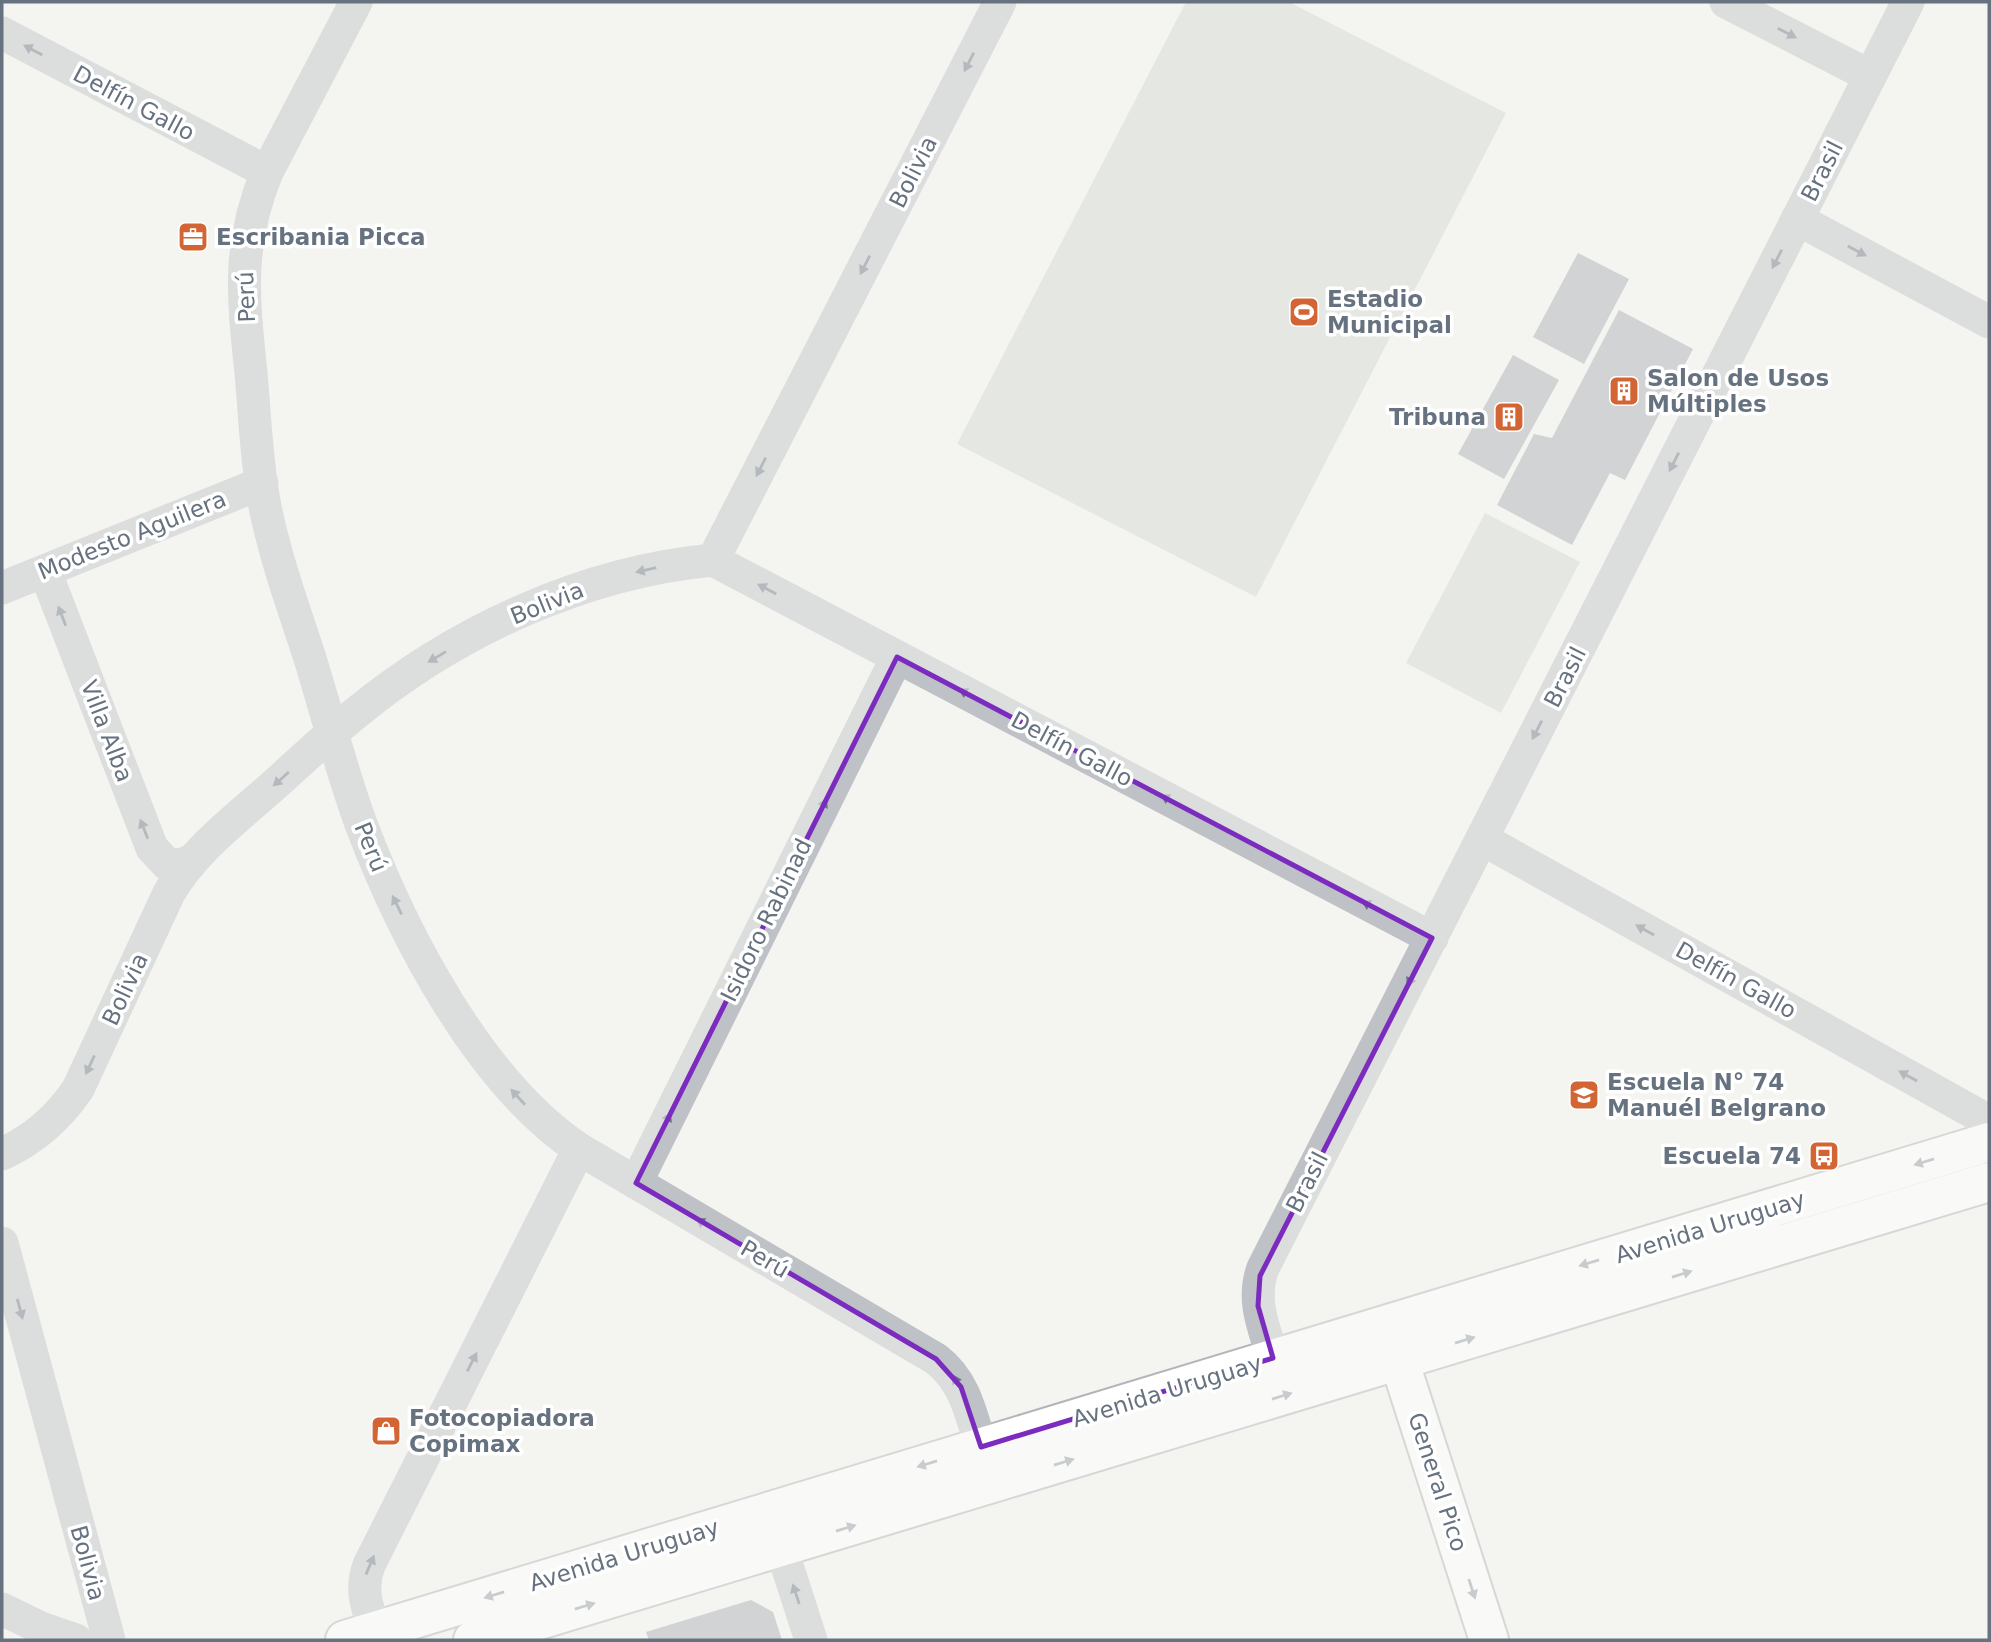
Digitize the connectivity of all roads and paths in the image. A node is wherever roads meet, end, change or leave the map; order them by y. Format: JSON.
{"nodes":[{"id":1,"x":356,"y":2,"type":"edge"},
{"id":2,"x":1000,"y":2,"type":"edge"},
{"id":3,"x":1726,"y":2,"type":"edge"},
{"id":4,"x":1908,"y":2,"type":"edge"},
{"id":5,"x":2,"y":33,"type":"edge"},
{"id":6,"x":1870,"y":76,"type":"junction"},
{"id":7,"x":267,"y":173,"type":"junction"},
{"id":8,"x":1797,"y":219,"type":"junction"},
{"id":9,"x":1989,"y":322,"type":"edge"},
{"id":10,"x":262,"y":482,"type":"junction"},
{"id":11,"x":713,"y":560,"type":"junction"},
{"id":12,"x":45,"y":571,"type":"junction"},
{"id":13,"x":2,"y":588,"type":"edge"},
{"id":14,"x":897,"y":657,"type":"junction"},
{"id":15,"x":332,"y":733,"type":"junction"},
{"id":16,"x":1482,"y":839,"type":"junction"},
{"id":17,"x":191,"y":862,"type":"junction"},
{"id":18,"x":1432,"y":938,"type":"junction"},
{"id":19,"x":1989,"y":1121,"type":"edge"},
{"id":20,"x":1989,"y":1142,"type":"edge"},
{"id":21,"x":579,"y":1149,"type":"junction"},
{"id":22,"x":2,"y":1154,"type":"edge"},
{"id":23,"x":1989,"y":1182,"type":"edge"},
{"id":24,"x":636,"y":1183,"type":"junction"},
{"id":25,"x":2,"y":1243,"type":"edge"},
{"id":26,"x":1388,"y":1324,"type":"junction"},
{"id":27,"x":1273,"y":1358,"type":"junction"},
{"id":28,"x":1399,"y":1360,"type":"junction"},
{"id":29,"x":981,"y":1447,"type":"junction"},
{"id":30,"x":910,"y":1508,"type":"junction"},
{"id":31,"x":770,"y":1511,"type":"junction"},
{"id":32,"x":781,"y":1548,"type":"junction"},
{"id":33,"x":2,"y":1609,"type":"edge"},
{"id":34,"x":360,"y":1636,"type":"edge"},
{"id":35,"x":26,"y":1640,"type":"edge"},
{"id":36,"x":76,"y":1640,"type":"edge"},
{"id":37,"x":109,"y":1640,"type":"edge"},
{"id":38,"x":473,"y":1640,"type":"edge"},
{"id":39,"x":811,"y":1640,"type":"edge"},
{"id":40,"x":1489,"y":1640,"type":"edge"}],
"edges":[{"from":1,"to":7,"type":"street","name":"Perú"},
{"from":2,"to":11,"type":"street","name":"Bolivia","one_way":true},
{"from":3,"to":6,"type":"street","one_way":true},
{"from":4,"to":6,"type":"street","name":"Brasil"},
{"from":7,"to":5,"type":"street","name":"Delfín Gallo","one_way":true},
{"from":6,"to":8,"type":"street","name":"Brasil"},
{"from":7,"to":10,"type":"street","name":"Perú"},
{"from":8,"to":9,"type":"street","one_way":true},
{"from":8,"to":16,"type":"street","name":"Brasil","one_way":true},
{"from":10,"to":12,"type":"street","name":"Modesto Aguilera"},
{"from":10,"to":15,"type":"street","name":"Perú"},
{"from":14,"to":11,"type":"street","name":"Delfín Gallo","one_way":true},
{"from":11,"to":15,"type":"street","name":"Bolivia","one_way":true},
{"from":12,"to":13,"type":"street","name":"Modesto Aguilera"},
{"from":17,"to":12,"type":"street","name":"Villa Alba","one_way":true},
{"from":18,"to":14,"type":"street","name":"Delfín Gallo","one_way":true},
{"from":24,"to":14,"type":"street","name":"Isidoro Rabinad","one_way":true},
{"from":15,"to":17,"type":"street","name":"Bolivia","one_way":true},
{"from":21,"to":15,"type":"street","name":"Perú","one_way":true},
{"from":16,"to":18,"type":"street","name":"Brasil"},
{"from":19,"to":16,"type":"street","name":"Delfín Gallo","one_way":true},
{"from":17,"to":22,"type":"street","name":"Bolivia","one_way":true},
{"from":18,"to":27,"type":"street","name":"Brasil","one_way":true},
{"from":20,"to":26,"type":"main road","name":"Avenida Uruguay","one_way":true},
{"from":21,"to":24,"type":"street","name":"Perú"},
{"from":34,"to":21,"type":"street","one_way":true},
{"from":28,"to":23,"type":"main road","name":"Avenida Uruguay","one_way":true},
{"from":29,"to":24,"type":"street","name":"Perú","one_way":true},
{"from":25,"to":37,"type":"street","name":"Bolivia","one_way":true},
{"from":26,"to":27,"type":"main road","name":"Avenida Uruguay"},
{"from":26,"to":28,"type":"main road","name":"General Pico"},
{"from":27,"to":29,"type":"main road","name":"Avenida Uruguay"},
{"from":30,"to":28,"type":"main road","name":"Avenida Uruguay","one_way":true},
{"from":28,"to":40,"type":"main road","name":"General Pico","one_way":true},
{"from":29,"to":30,"type":"main road"},
{"from":29,"to":31,"type":"main road","name":"Avenida Uruguay","one_way":true},
{"from":32,"to":30,"type":"main road","name":"Avenida Uruguay","one_way":true},
{"from":31,"to":32,"type":"street"},
{"from":31,"to":34,"type":"main road","name":"Avenida Uruguay","one_way":true},
{"from":38,"to":32,"type":"main road","name":"Avenida Uruguay","one_way":true},
{"from":39,"to":32,"type":"street","one_way":true},
{"from":33,"to":35,"type":"street"},
{"from":33,"to":36,"type":"street"}]}
